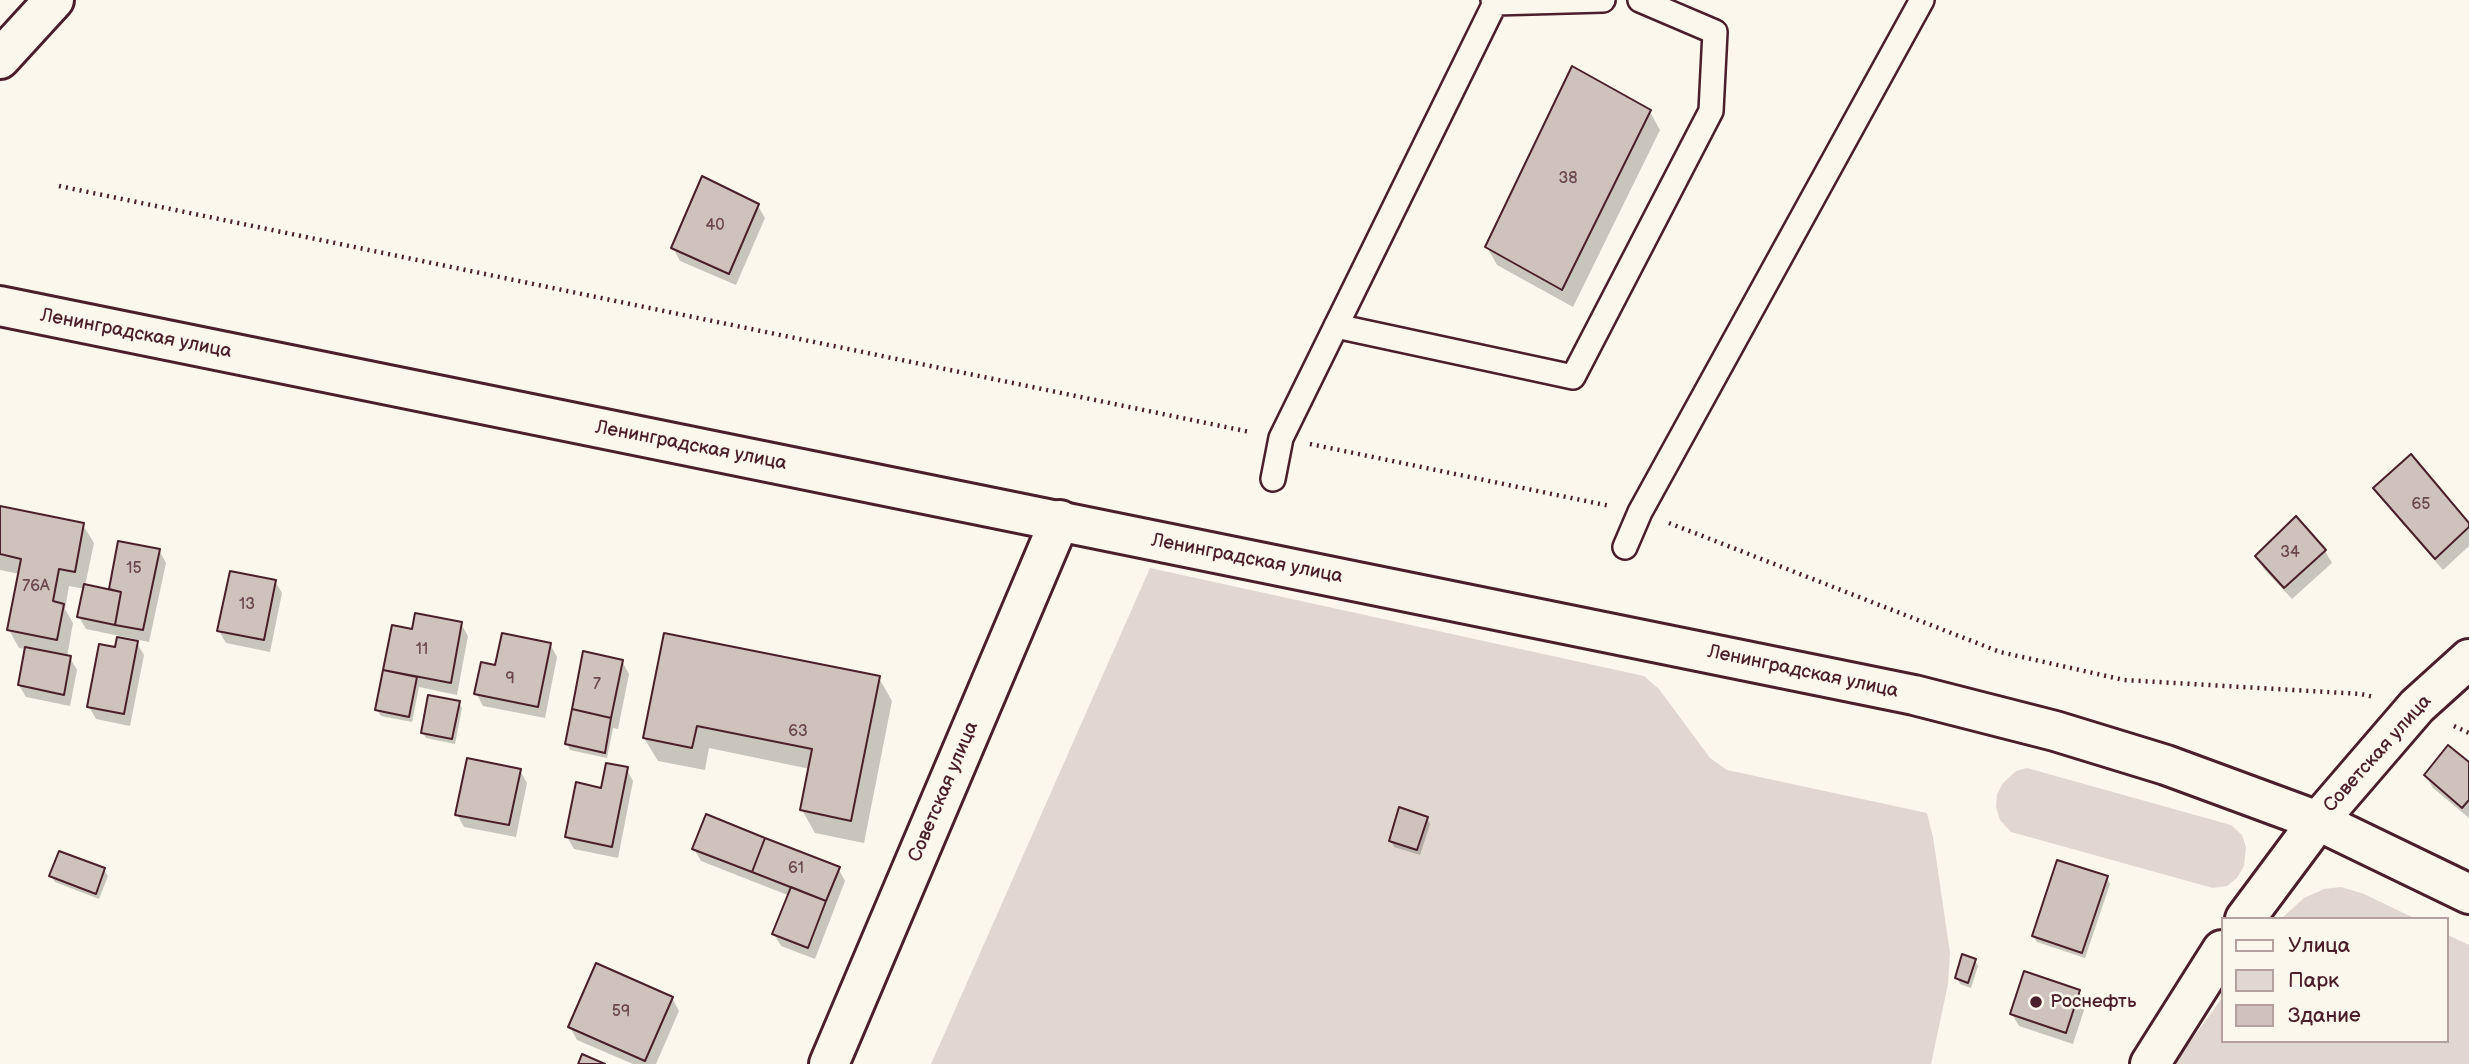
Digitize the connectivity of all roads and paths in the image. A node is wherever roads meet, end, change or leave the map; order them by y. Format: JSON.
{"nodes":[{"id":1,"x":54,"y":0,"type":"edge"},
{"id":2,"x":1602,"y":0,"type":"edge"},
{"id":3,"x":1640,"y":0,"type":"edge"},
{"id":4,"x":1922,"y":0,"type":"edge"},
{"id":5,"x":1494,"y":1,"type":"edge"},
{"id":6,"x":0,"y":59,"type":"edge"},
{"id":7,"x":0,"y":306,"type":"edge"},
{"id":8,"x":1336,"y":326,"type":"junction"},
{"id":9,"x":1273,"y":479,"type":"dead end"},
{"id":10,"x":1060,"y":520,"type":"junction"},
{"id":11,"x":1625,"y":547,"type":"dead end"},
{"id":12,"x":2469,"y":659,"type":"edge"},
{"id":13,"x":2318,"y":821,"type":"junction"},
{"id":14,"x":2469,"y":894,"type":"edge"},
{"id":15,"x":2246,"y":917,"type":"edge"},
{"id":16,"x":2220,"y":953,"type":"edge"},
{"id":17,"x":829,"y":1064,"type":"edge"},
{"id":18,"x":2150,"y":1064,"type":"edge"}],
"edges":[{"from":1,"to":6,"type":"main road"},
{"from":2,"to":5,"type":"lane"},
{"from":3,"to":8,"type":"lane"},
{"from":4,"to":11,"type":"lane"},
{"from":5,"to":8,"type":"lane"},
{"from":7,"to":10,"type":"main road","name":"Ленинградская улица"},
{"from":8,"to":9,"type":"lane"},
{"from":10,"to":13,"type":"main road","name":"Ленинградская улица"},
{"from":10,"to":17,"type":"main road","name":"Советская улица"},
{"from":12,"to":13,"type":"main road","name":"Советская улица"},
{"from":13,"to":14,"type":"main road","name":"Ленинградская улица"},
{"from":13,"to":15,"type":"main road","name":"Советская улица"},
{"from":16,"to":18,"type":"main road"}]}
